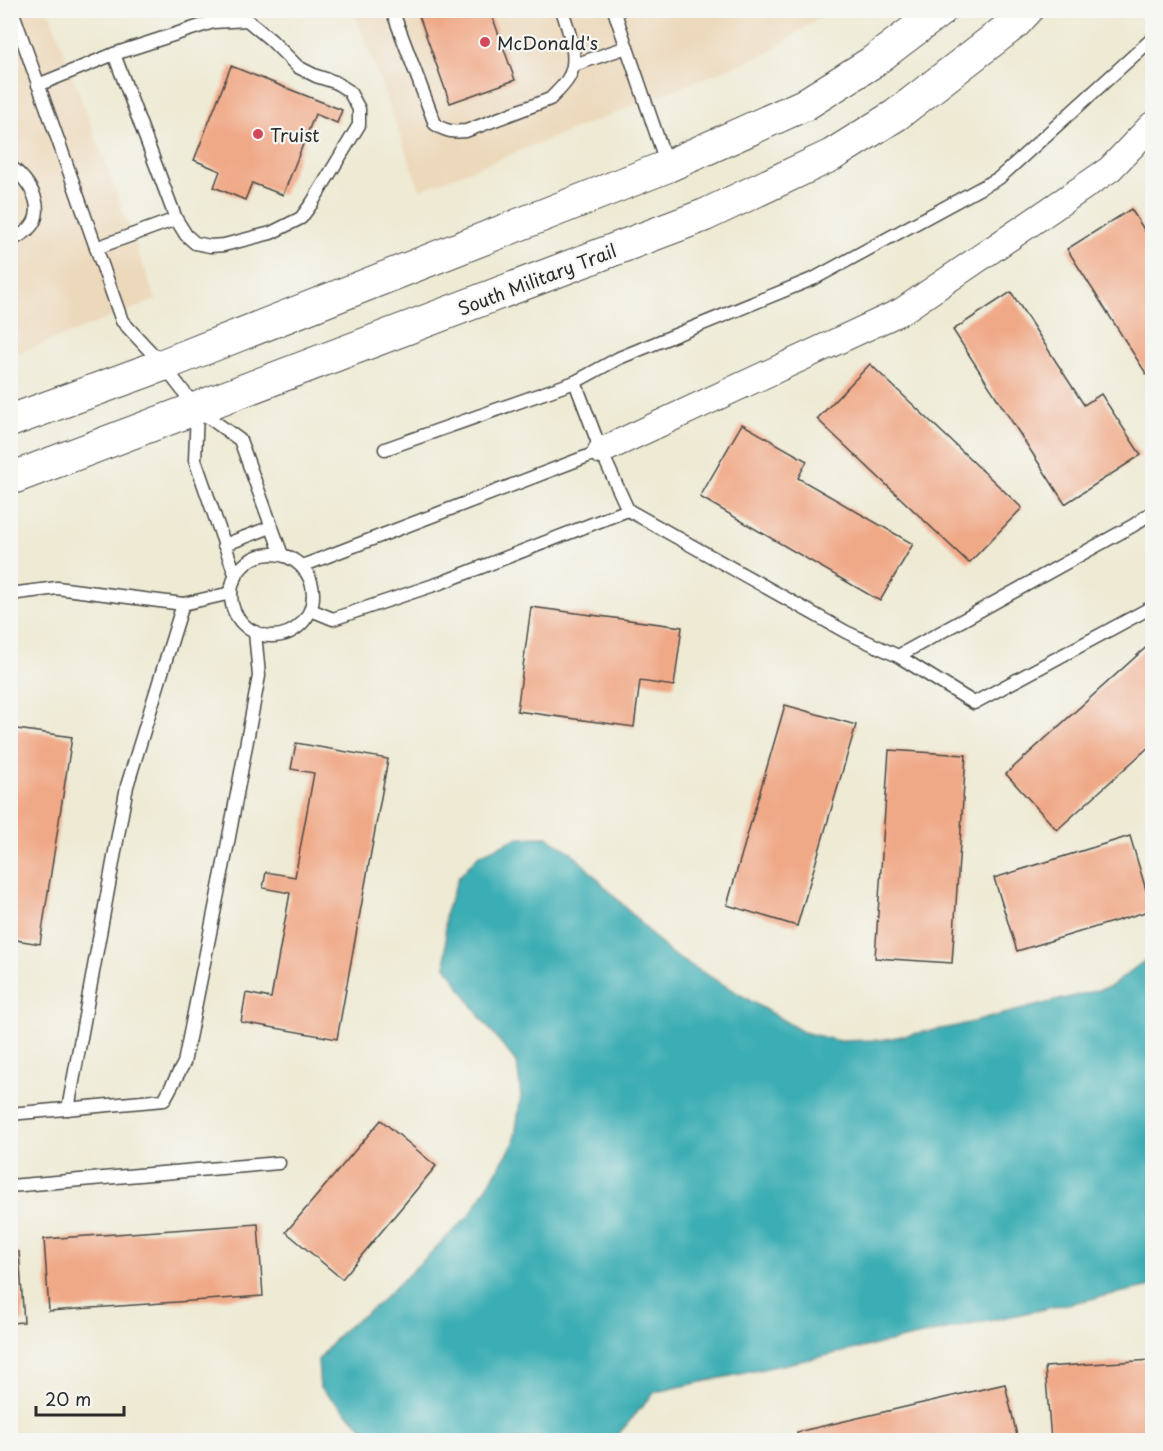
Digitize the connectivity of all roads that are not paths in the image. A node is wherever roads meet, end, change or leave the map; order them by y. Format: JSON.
{"nodes":[{"id":1,"x":12,"y":10,"type":"edge"},
{"id":2,"x":392,"y":10,"type":"edge"},
{"id":3,"x":562,"y":10,"type":"edge"},
{"id":4,"x":614,"y":10,"type":"edge"},
{"id":5,"x":941,"y":10,"type":"edge"},
{"id":6,"x":1027,"y":10,"type":"edge"},
{"id":7,"x":1152,"y":39,"type":"edge"},
{"id":8,"x":627,"y":47,"type":"junction"},
{"id":9,"x":114,"y":54,"type":"junction"},
{"id":10,"x":574,"y":65,"type":"junction"},
{"id":11,"x":38,"y":85,"type":"junction"},
{"id":12,"x":1152,"y":125,"type":"edge"},
{"id":13,"x":10,"y":166,"type":"edge"},
{"id":14,"x":668,"y":166,"type":"junction"},
{"id":15,"x":176,"y":219,"type":"junction"},
{"id":16,"x":10,"y":240,"type":"edge"},
{"id":17,"x":96,"y":248,"type":"junction"},
{"id":18,"x":163,"y":365,"type":"junction"},
{"id":19,"x":575,"y":382,"type":"junction"},
{"id":20,"x":197,"y":409,"type":"junction"},
{"id":21,"x":10,"y":421,"type":"edge"},
{"id":22,"x":385,"y":448,"type":"dead end"},
{"id":23,"x":601,"y":451,"type":"junction"},
{"id":24,"x":10,"y":479,"type":"edge"},
{"id":25,"x":628,"y":510,"type":"junction"},
{"id":26,"x":1152,"y":512,"type":"edge"},
{"id":27,"x":271,"y":527,"type":"junction"},
{"id":28,"x":224,"y":545,"type":"junction"},
{"id":29,"x":282,"y":555,"type":"junction"},
{"id":30,"x":302,"y":566,"type":"junction"},
{"id":31,"x":236,"y":577,"type":"junction"},
{"id":32,"x":231,"y":593,"type":"junction"},
{"id":33,"x":10,"y":594,"type":"edge"},
{"id":34,"x":183,"y":604,"type":"junction"},
{"id":35,"x":1152,"y":607,"type":"edge"},
{"id":36,"x":311,"y":610,"type":"junction"},
{"id":37,"x":255,"y":632,"type":"junction"},
{"id":38,"x":898,"y":656,"type":"junction"},
{"id":39,"x":68,"y":1109,"type":"junction"},
{"id":40,"x":10,"y":1114,"type":"edge"},
{"id":41,"x":279,"y":1163,"type":"dead end"},
{"id":42,"x":10,"y":1186,"type":"edge"}],
"edges":[{"from":1,"to":11,"type":"lane"},
{"from":2,"to":10,"type":"lane"},
{"from":3,"to":10,"type":"lane"},
{"from":4,"to":8,"type":"lane"},
{"from":5,"to":14,"type":"street"},
{"from":6,"to":20,"type":"street","name":"South Military Trail"},
{"from":7,"to":19,"type":"lane"},
{"from":8,"to":10,"type":"lane"},
{"from":8,"to":14,"type":"lane"},
{"from":9,"to":11,"type":"lane"},
{"from":9,"to":15,"type":"lane"},
{"from":9,"to":15,"type":"lane"},
{"from":11,"to":17,"type":"lane"},
{"from":12,"to":23,"type":"street"},
{"from":13,"to":16,"type":"lane"},
{"from":14,"to":18,"type":"street"},
{"from":15,"to":17,"type":"lane"},
{"from":17,"to":18,"type":"lane"},
{"from":18,"to":20,"type":"lane"},
{"from":18,"to":21,"type":"street"},
{"from":19,"to":22,"type":"lane"},
{"from":19,"to":23,"type":"lane"},
{"from":20,"to":24,"type":"street","name":"South Military Trail"},
{"from":20,"to":27,"type":"lane"},
{"from":20,"to":28,"type":"lane"},
{"from":23,"to":25,"type":"lane"},
{"from":23,"to":30,"type":"lane"},
{"from":25,"to":36,"type":"lane"},
{"from":25,"to":38,"type":"lane"},
{"from":26,"to":38,"type":"lane"},
{"from":27,"to":28,"type":"lane"},
{"from":27,"to":29,"type":"lane"},
{"from":28,"to":31,"type":"lane"},
{"from":29,"to":30,"type":"lane"},
{"from":29,"to":31,"type":"lane"},
{"from":30,"to":36,"type":"lane"},
{"from":31,"to":32,"type":"lane"},
{"from":32,"to":34,"type":"lane"},
{"from":32,"to":37,"type":"lane"},
{"from":33,"to":34,"type":"lane"},
{"from":34,"to":39,"type":"lane"},
{"from":35,"to":38,"type":"lane"},
{"from":36,"to":37,"type":"lane"},
{"from":37,"to":39,"type":"lane"},
{"from":39,"to":40,"type":"lane"},
{"from":41,"to":42,"type":"lane"}]}
